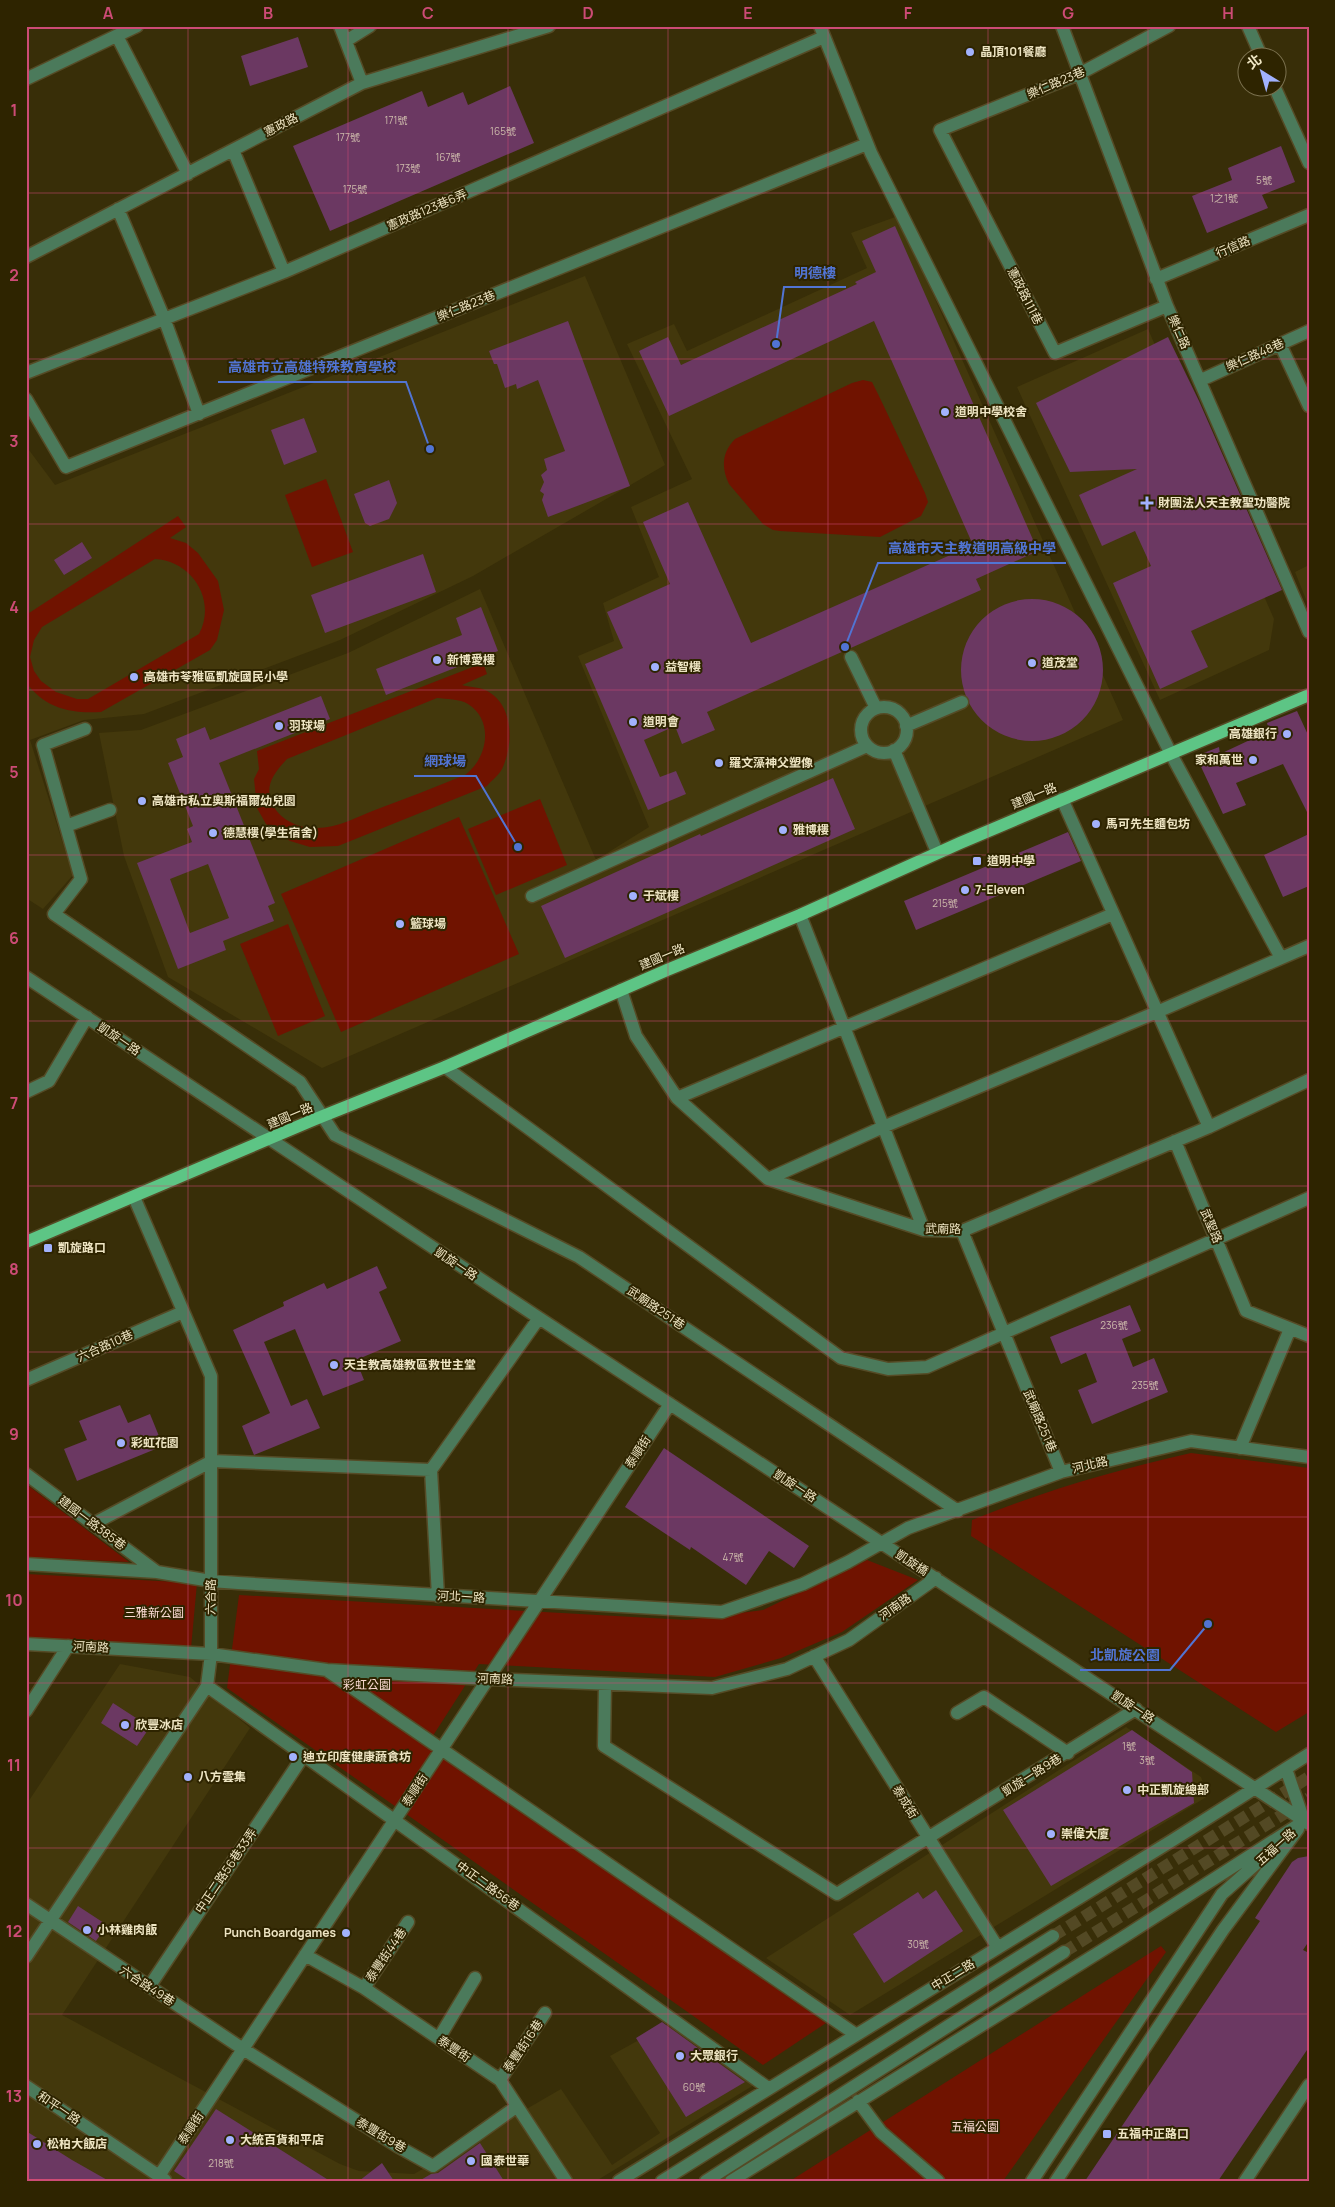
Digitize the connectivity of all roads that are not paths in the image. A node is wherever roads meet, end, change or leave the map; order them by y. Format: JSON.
{"nodes":[{"id":1,"x":138,"y":26,"type":"edge"},
{"id":2,"x":340,"y":26,"type":"edge"},
{"id":3,"x":370,"y":26,"type":"edge"},
{"id":4,"x":549,"y":26,"type":"edge"},
{"id":5,"x":1062,"y":26,"type":"edge"},
{"id":6,"x":1169,"y":26,"type":"edge"},
{"id":7,"x":1248,"y":26,"type":"edge"},
{"id":8,"x":506,"y":32,"type":"edge"},
{"id":9,"x":822,"y":32,"type":"edge"},
{"id":10,"x":117,"y":36,"type":"junction"},
{"id":11,"x":346,"y":41,"type":"junction"},
{"id":12,"x":1258,"y":48,"type":"edge"},
{"id":13,"x":1079,"y":74,"type":"junction"},
{"id":14,"x":26,"y":79,"type":"edge"},
{"id":15,"x":362,"y":83,"type":"junction"},
{"id":16,"x":1280,"y":98,"type":"edge"},
{"id":17,"x":940,"y":130,"type":"joint"},
{"id":18,"x":869,"y":149,"type":"junction"},
{"id":19,"x":233,"y":150,"type":"junction"},
{"id":20,"x":1309,"y":162,"type":"edge"},
{"id":21,"x":188,"y":174,"type":"junction"},
{"id":22,"x":118,"y":208,"type":"junction"},
{"id":23,"x":1309,"y":215,"type":"edge"},
{"id":24,"x":27,"y":256,"type":"edge"},
{"id":25,"x":284,"y":272,"type":"junction"},
{"id":26,"x":1156,"y":279,"type":"junction"},
{"id":27,"x":1167,"y":306,"type":"junction"},
{"id":28,"x":164,"y":318,"type":"junction"},
{"id":29,"x":1309,"y":331,"type":"edge"},
{"id":30,"x":1280,"y":344,"type":"junction"},
{"id":31,"x":26,"y":373,"type":"edge"},
{"id":32,"x":1201,"y":380,"type":"junction"},
{"id":33,"x":26,"y":399,"type":"edge"},
{"id":34,"x":1309,"y":406,"type":"edge"},
{"id":35,"x":199,"y":414,"type":"junction"},
{"id":36,"x":1309,"y":632,"type":"edge"},
{"id":37,"x":851,"y":657,"type":"dead end"},
{"id":38,"x":1308,"y":697,"type":"edge"},
{"id":39,"x":962,"y":702,"type":"dead end"},
{"id":40,"x":876,"y":708,"type":"junction"},
{"id":41,"x":906,"y":726,"type":"junction"},
{"id":42,"x":86,"y":729,"type":"dead end"},
{"id":43,"x":867,"y":746,"type":"junction"},
{"id":44,"x":894,"y":750,"type":"junction"},
{"id":45,"x":1171,"y":754,"type":"junction"},
{"id":46,"x":1062,"y":799,"type":"junction"},
{"id":47,"x":110,"y":810,"type":"dead end"},
{"id":48,"x":66,"y":826,"type":"junction"},
{"id":49,"x":937,"y":852,"type":"junction"},
{"id":50,"x":532,"y":896,"type":"dead end"},
{"id":51,"x":1113,"y":914,"type":"junction"},
{"id":52,"x":800,"y":915,"type":"junction"},
{"id":53,"x":1309,"y":946,"type":"edge"},
{"id":54,"x":1280,"y":958,"type":"junction"},
{"id":55,"x":26,"y":977,"type":"edge"},
{"id":56,"x":621,"y":990,"type":"junction"},
{"id":57,"x":1157,"y":1012,"type":"junction"},
{"id":58,"x":87,"y":1017,"type":"junction"},
{"id":59,"x":844,"y":1028,"type":"junction"},
{"id":60,"x":444,"y":1067,"type":"junction"},
{"id":61,"x":1309,"y":1080,"type":"edge"},
{"id":62,"x":26,"y":1092,"type":"edge"},
{"id":63,"x":677,"y":1098,"type":"junction"},
{"id":64,"x":323,"y":1116,"type":"junction"},
{"id":65,"x":883,"y":1127,"type":"junction"},
{"id":66,"x":1209,"y":1127,"type":"junction"},
{"id":67,"x":269,"y":1140,"type":"junction"},
{"id":68,"x":1174,"y":1141,"type":"junction"},
{"id":69,"x":768,"y":1180,"type":"junction"},
{"id":70,"x":134,"y":1197,"type":"junction"},
{"id":71,"x":1309,"y":1198,"type":"edge"},
{"id":72,"x":924,"y":1230,"type":"junction"},
{"id":73,"x":962,"y":1231,"type":"junction"},
{"id":74,"x":1216,"y":1239,"type":"junction"},
{"id":75,"x":26,"y":1242,"type":"edge"},
{"id":76,"x":183,"y":1312,"type":"junction"},
{"id":77,"x":539,"y":1318,"type":"junction"},
{"id":78,"x":1290,"y":1329,"type":"junction"},
{"id":79,"x":1003,"y":1333,"type":"junction"},
{"id":80,"x":1309,"y":1336,"type":"edge"},
{"id":81,"x":26,"y":1380,"type":"edge"},
{"id":82,"x":670,"y":1404,"type":"junction"},
{"id":83,"x":1240,"y":1448,"type":"junction"},
{"id":84,"x":1309,"y":1457,"type":"edge"},
{"id":85,"x":212,"y":1461,"type":"junction"},
{"id":86,"x":432,"y":1470,"type":"junction"},
{"id":87,"x":1061,"y":1472,"type":"junction"},
{"id":88,"x":26,"y":1474,"type":"edge"},
{"id":89,"x":958,"y":1511,"type":"junction"},
{"id":90,"x":93,"y":1524,"type":"junction"},
{"id":91,"x":885,"y":1545,"type":"junction"},
{"id":92,"x":26,"y":1564,"type":"edge"},
{"id":93,"x":157,"y":1572,"type":"junction"},
{"id":94,"x":936,"y":1578,"type":"junction"},
{"id":95,"x":211,"y":1581,"type":"junction"},
{"id":96,"x":438,"y":1596,"type":"junction"},
{"id":97,"x":540,"y":1601,"type":"junction"},
{"id":98,"x":26,"y":1644,"type":"edge"},
{"id":99,"x":68,"y":1646,"type":"junction"},
{"id":100,"x":210,"y":1654,"type":"junction"},
{"id":101,"x":814,"y":1656,"type":"junction"},
{"id":102,"x":327,"y":1670,"type":"junction"},
{"id":103,"x":488,"y":1679,"type":"junction"},
{"id":104,"x":605,"y":1684,"type":"junction"},
{"id":105,"x":208,"y":1686,"type":"junction"},
{"id":106,"x":1136,"y":1709,"type":"junction"},
{"id":107,"x":26,"y":1711,"type":"edge"},
{"id":108,"x":957,"y":1713,"type":"dead end"},
{"id":109,"x":442,"y":1749,"type":"junction"},
{"id":110,"x":1068,"y":1752,"type":"junction"},
{"id":111,"x":1309,"y":1754,"type":"edge"},
{"id":112,"x":304,"y":1755,"type":"junction"},
{"id":113,"x":1286,"y":1769,"type":"junction"},
{"id":114,"x":1256,"y":1788,"type":"junction"},
{"id":115,"x":395,"y":1819,"type":"junction"},
{"id":116,"x":1307,"y":1821,"type":"edge"},
{"id":117,"x":928,"y":1839,"type":"junction"},
{"id":118,"x":26,"y":1904,"type":"edge"},
{"id":119,"x":51,"y":1922,"type":"junction"},
{"id":120,"x":408,"y":1922,"type":"dead end"},
{"id":121,"x":1053,"y":1936,"type":"tunnel mouth"},
{"id":122,"x":998,"y":1948,"type":"junction"},
{"id":123,"x":1064,"y":1952,"type":"tunnel mouth"},
{"id":124,"x":305,"y":1955,"type":"junction"},
{"id":125,"x":26,"y":1957,"type":"edge"},
{"id":126,"x":475,"y":1978,"type":"dead end"},
{"id":127,"x":149,"y":1987,"type":"junction"},
{"id":128,"x":364,"y":1988,"type":"junction"},
{"id":129,"x":545,"y":2013,"type":"dead end"},
{"id":130,"x":855,"y":2034,"type":"junction"},
{"id":131,"x":439,"y":2038,"type":"junction"},
{"id":132,"x":243,"y":2049,"type":"junction"},
{"id":133,"x":500,"y":2080,"type":"junction"},
{"id":134,"x":26,"y":2086,"type":"edge"},
{"id":135,"x":768,"y":2088,"type":"junction"},
{"id":136,"x":1307,"y":2090,"type":"edge"},
{"id":137,"x":858,"y":2100,"type":"junction"},
{"id":138,"x":516,"y":2107,"type":"junction"},
{"id":139,"x":1040,"y":2169,"type":"junction"},
{"id":140,"x":163,"y":2178,"type":"edge"},
{"id":141,"x":566,"y":2181,"type":"edge"},
{"id":142,"x":619,"y":2181,"type":"edge"},
{"id":143,"x":662,"y":2181,"type":"edge"},
{"id":144,"x":706,"y":2181,"type":"edge"},
{"id":145,"x":730,"y":2181,"type":"edge"},
{"id":146,"x":938,"y":2181,"type":"edge"},
{"id":147,"x":1032,"y":2181,"type":"edge"},
{"id":148,"x":1056,"y":2181,"type":"edge"},
{"id":149,"x":1245,"y":2181,"type":"edge"}],
"edges":[{"from":1,"to":10,"type":"street"},
{"from":2,"to":11,"type":"street"},
{"from":3,"to":11,"type":"street"},
{"from":4,"to":8,"type":"street","name":"憲政路"},
{"from":5,"to":13,"type":"street","name":"樂仁路"},
{"from":6,"to":13,"type":"street","name":"樂仁路23巷"},
{"from":7,"to":12,"type":"street"},
{"from":8,"to":15,"type":"street","name":"憲政路"},
{"from":9,"to":18,"type":"street"},
{"from":9,"to":25,"type":"street","name":"憲政路123巷6弄"},
{"from":10,"to":14,"type":"street"},
{"from":10,"to":21,"type":"street"},
{"from":11,"to":15,"type":"street"},
{"from":13,"to":17,"type":"street","name":"樂仁路23巷"},
{"from":13,"to":26,"type":"street","name":"樂仁路"},
{"from":15,"to":19,"type":"street","name":"憲政路"},
{"from":16,"to":20,"type":"street"},
{"from":17,"to":27,"type":"street","name":"憲政路111巷"},
{"from":18,"to":35,"type":"street","name":"樂仁路23巷"},
{"from":18,"to":45,"type":"street"},
{"from":19,"to":21,"type":"street","name":"憲政路"},
{"from":19,"to":25,"type":"street"},
{"from":21,"to":22,"type":"street","name":"憲政路"},
{"from":22,"to":24,"type":"street","name":"憲政路"},
{"from":22,"to":28,"type":"street"},
{"from":23,"to":26,"type":"street","name":"行信路"},
{"from":25,"to":28,"type":"street","name":"憲政路123巷6弄"},
{"from":26,"to":27,"type":"street","name":"樂仁路"},
{"from":27,"to":32,"type":"street","name":"樂仁路"},
{"from":28,"to":31,"type":"street","name":"憲政路123巷6弄"},
{"from":28,"to":35,"type":"street"},
{"from":29,"to":30,"type":"street","name":"樂仁路48巷"},
{"from":30,"to":32,"type":"street","name":"樂仁路48巷"},
{"from":30,"to":34,"type":"street"},
{"from":32,"to":36,"type":"street","name":"樂仁路"},
{"from":33,"to":35,"type":"street","name":"樂仁路23巷"},
{"from":37,"to":40,"type":"street"},
{"from":38,"to":45,"type":"main road","name":"建國一路"},
{"from":39,"to":41,"type":"street"},
{"from":40,"to":41,"type":"street"},
{"from":40,"to":43,"type":"street"},
{"from":41,"to":44,"type":"street"},
{"from":42,"to":48,"type":"street"},
{"from":43,"to":44,"type":"street"},
{"from":43,"to":50,"type":"street"},
{"from":44,"to":49,"type":"street"},
{"from":45,"to":46,"type":"main road","name":"建國一路"},
{"from":45,"to":54,"type":"street"},
{"from":46,"to":49,"type":"main road","name":"建國一路"},
{"from":46,"to":51,"type":"street"},
{"from":47,"to":48,"type":"street"},
{"from":48,"to":64,"type":"street"},
{"from":49,"to":52,"type":"main road","name":"建國一路"},
{"from":51,"to":57,"type":"street"},
{"from":51,"to":59,"type":"street"},
{"from":52,"to":56,"type":"main road","name":"建國一路"},
{"from":52,"to":59,"type":"street"},
{"from":53,"to":54,"type":"street"},
{"from":54,"to":57,"type":"street"},
{"from":55,"to":58,"type":"street","name":"凱旋一路"},
{"from":56,"to":60,"type":"main road","name":"建國一路"},
{"from":56,"to":63,"type":"street","name":"武廟路"},
{"from":57,"to":65,"type":"street"},
{"from":57,"to":66,"type":"street"},
{"from":58,"to":62,"type":"street"},
{"from":58,"to":67,"type":"street","name":"凱旋一路"},
{"from":59,"to":63,"type":"street"},
{"from":59,"to":65,"type":"street"},
{"from":60,"to":64,"type":"main road","name":"建國一路"},
{"from":60,"to":79,"type":"street"},
{"from":61,"to":66,"type":"street","name":"武廟路"},
{"from":63,"to":69,"type":"street","name":"武廟路"},
{"from":64,"to":67,"type":"main road","name":"建國一路"},
{"from":64,"to":89,"type":"street","name":"武廟路251巷"},
{"from":65,"to":69,"type":"street"},
{"from":65,"to":72,"type":"street"},
{"from":66,"to":68,"type":"street","name":"武廟路"},
{"from":67,"to":70,"type":"main road","name":"建國一路"},
{"from":67,"to":77,"type":"street","name":"凱旋一路"},
{"from":68,"to":73,"type":"street","name":"武廟路"},
{"from":68,"to":74,"type":"street","name":"武聖路"},
{"from":69,"to":72,"type":"street","name":"武廟路"},
{"from":70,"to":75,"type":"main road","name":"建國一路"},
{"from":70,"to":76,"type":"street","name":"六合路"},
{"from":71,"to":74,"type":"street"},
{"from":72,"to":73,"type":"street","name":"武廟路"},
{"from":73,"to":79,"type":"street","name":"武廟路251巷"},
{"from":74,"to":78,"type":"street","name":"武聖路"},
{"from":74,"to":79,"type":"street"},
{"from":76,"to":81,"type":"street","name":"六合路10巷"},
{"from":76,"to":85,"type":"street","name":"六合路"},
{"from":77,"to":82,"type":"street","name":"凱旋一路"},
{"from":77,"to":86,"type":"street"},
{"from":78,"to":80,"type":"street"},
{"from":78,"to":83,"type":"street"},
{"from":79,"to":87,"type":"street","name":"武廟路251巷"},
{"from":82,"to":91,"type":"street","name":"凱旋一路"},
{"from":82,"to":97,"type":"street","name":"泰順街"},
{"from":83,"to":84,"type":"street","name":"河北路"},
{"from":83,"to":87,"type":"street","name":"河北路"},
{"from":85,"to":86,"type":"street"},
{"from":85,"to":90,"type":"street"},
{"from":85,"to":95,"type":"street","name":"六合路"},
{"from":86,"to":96,"type":"street"},
{"from":87,"to":89,"type":"street","name":"河北路"},
{"from":88,"to":90,"type":"street","name":"建國一路385巷"},
{"from":89,"to":91,"type":"street","name":"河北路"},
{"from":90,"to":93,"type":"street","name":"建國一路385巷"},
{"from":91,"to":94,"type":"street","name":"凱旋橋"},
{"from":91,"to":97,"type":"street","name":"河北一路"},
{"from":92,"to":93,"type":"street","name":"河北一路"},
{"from":93,"to":95,"type":"street","name":"河北一路"},
{"from":94,"to":101,"type":"street","name":"河南路"},
{"from":94,"to":106,"type":"street","name":"凱旋一路"},
{"from":95,"to":96,"type":"street","name":"河北一路"},
{"from":95,"to":100,"type":"street","name":"六合路"},
{"from":96,"to":97,"type":"street","name":"河北一路"},
{"from":97,"to":103,"type":"street","name":"泰順街"},
{"from":98,"to":99,"type":"street","name":"河南路"},
{"from":99,"to":100,"type":"street","name":"河南路"},
{"from":99,"to":107,"type":"street"},
{"from":100,"to":102,"type":"street","name":"河南路"},
{"from":100,"to":105,"type":"street","name":"六合路"},
{"from":101,"to":104,"type":"street","name":"河南路"},
{"from":101,"to":117,"type":"street","name":"泰成街"},
{"from":102,"to":103,"type":"street","name":"河南路"},
{"from":102,"to":109,"type":"street"},
{"from":103,"to":104,"type":"street","name":"河南路"},
{"from":103,"to":109,"type":"street","name":"泰順街"},
{"from":104,"to":117,"type":"street","name":"凱旋一路9巷"},
{"from":105,"to":112,"type":"street","name":"中正二路56巷"},
{"from":105,"to":119,"type":"street"},
{"from":106,"to":110,"type":"street","name":"凱旋一路9巷"},
{"from":106,"to":114,"type":"street","name":"凱旋一路"},
{"from":108,"to":110,"type":"street"},
{"from":109,"to":115,"type":"street","name":"泰順街"},
{"from":109,"to":130,"type":"street"},
{"from":110,"to":117,"type":"street","name":"凱旋一路9巷"},
{"from":111,"to":113,"type":"street","name":"中正二路"},
{"from":112,"to":115,"type":"street","name":"中正二路56巷"},
{"from":112,"to":127,"type":"street","name":"中正二路56巷33弄"},
{"from":113,"to":114,"type":"street","name":"中正二路"},
{"from":113,"to":116,"type":"street"},
{"from":114,"to":116,"type":"street","name":"凱旋一路"},
{"from":114,"to":122,"type":"street","name":"中正二路"},
{"from":115,"to":124,"type":"street","name":"泰順街"},
{"from":115,"to":135,"type":"street","name":"中正二路56巷"},
{"from":116,"to":137,"type":"street"},
{"from":116,"to":139,"type":"street","name":"五福一路"},
{"from":116,"to":148,"type":"street","name":"五福一路"},
{"from":117,"to":122,"type":"street","name":"泰成街"},
{"from":118,"to":119,"type":"street","name":"六合路49巷"},
{"from":119,"to":125,"type":"street"},
{"from":119,"to":127,"type":"street","name":"六合路49巷"},
{"from":120,"to":128,"type":"street","name":"泰豐街44巷"},
{"from":121,"to":143,"type":"street","name":"中正二路"},
{"from":122,"to":130,"type":"street","name":"中正二路"},
{"from":123,"to":144,"type":"street"},
{"from":124,"to":128,"type":"street","name":"泰豐街"},
{"from":124,"to":132,"type":"street","name":"泰順街"},
{"from":126,"to":131,"type":"street"},
{"from":127,"to":132,"type":"street","name":"六合路49巷"},
{"from":128,"to":131,"type":"street","name":"泰豐街"},
{"from":129,"to":133,"type":"street","name":"泰豐街16巷"},
{"from":130,"to":135,"type":"street","name":"中正二路"},
{"from":131,"to":133,"type":"street","name":"泰豐街"},
{"from":132,"to":138,"type":"street","name":"泰豐街9巷"},
{"from":132,"to":140,"type":"street","name":"泰順街"},
{"from":133,"to":138,"type":"street","name":"泰豐街"},
{"from":134,"to":140,"type":"street","name":"和平一路"},
{"from":135,"to":142,"type":"street","name":"中正二路"},
{"from":136,"to":149,"type":"street"},
{"from":137,"to":145,"type":"street"},
{"from":137,"to":146,"type":"street"},
{"from":138,"to":141,"type":"street","name":"泰豐街"},
{"from":139,"to":147,"type":"street","name":"五福一路"},
{"from":139,"to":148,"type":"street"}]}
